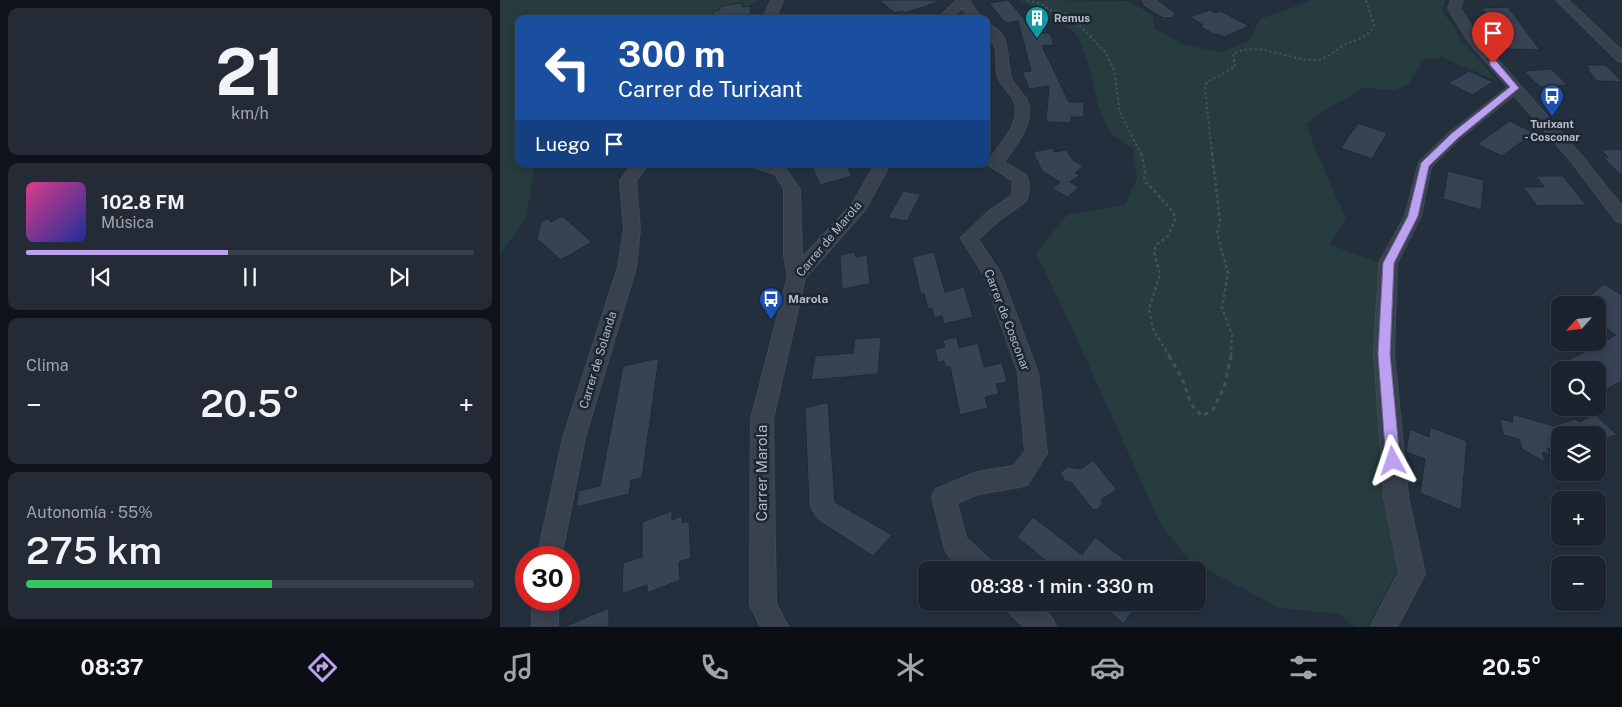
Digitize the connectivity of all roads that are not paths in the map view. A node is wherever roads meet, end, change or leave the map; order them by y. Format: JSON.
{"nodes":[{"id":1,"x":777,"y":0,"type":"edge"},
{"id":2,"x":1148,"y":0,"type":"edge"},
{"id":3,"x":1457,"y":0,"type":"edge"},
{"id":4,"x":1562,"y":0,"type":"edge"},
{"id":5,"x":964,"y":1,"type":"edge"},
{"id":6,"x":1167,"y":14,"type":"dead end"},
{"id":7,"x":770,"y":15,"type":"edge"},
{"id":8,"x":948,"y":15,"type":"edge"},
{"id":9,"x":974,"y":15,"type":"edge"},
{"id":10,"x":990,"y":31,"type":"edge"},
{"id":11,"x":1622,"y":58,"type":"edge"},
{"id":12,"x":1515,"y":88,"type":"junction"},
{"id":13,"x":638,"y":167,"type":"edge"},
{"id":14,"x":768,"y":167,"type":"edge"},
{"id":15,"x":880,"y":167,"type":"edge"},
{"id":16,"x":1622,"y":217,"type":"edge"},
{"id":17,"x":797,"y":276,"type":"junction"},
{"id":18,"x":786,"y":319,"type":"joint"},
{"id":19,"x":552,"y":546,"type":"edge"},
{"id":20,"x":973,"y":561,"type":"edge"},
{"id":21,"x":545,"y":611,"type":"edge"},
{"id":22,"x":1026,"y":611,"type":"edge"},
{"id":23,"x":545,"y":627,"type":"edge"},
{"id":24,"x":775,"y":627,"type":"edge"},
{"id":25,"x":1043,"y":627,"type":"edge"},
{"id":26,"x":1383,"y":627,"type":"edge"}],
"edges":[{"from":1,"to":7,"type":"street"},
{"from":2,"to":6,"type":"street"},
{"from":3,"to":12,"type":"street"},
{"from":4,"to":11,"type":"street"},
{"from":5,"to":8,"type":"street"},
{"from":5,"to":9,"type":"street"},
{"from":10,"to":20,"type":"street","name":"Carrer de Cosconar"},
{"from":12,"to":16,"type":"street"},
{"from":12,"to":26,"type":"street"},
{"from":13,"to":19,"type":"street","name":"Carrer de Solanda"},
{"from":14,"to":17,"type":"street"},
{"from":15,"to":17,"type":"street","name":"Carrer de Marola"},
{"from":17,"to":18,"type":"street","name":"Carrer de Marola"},
{"from":18,"to":24,"type":"street","name":"Carrer Marola"},
{"from":21,"to":23,"type":"street"},
{"from":22,"to":25,"type":"street"}]}
